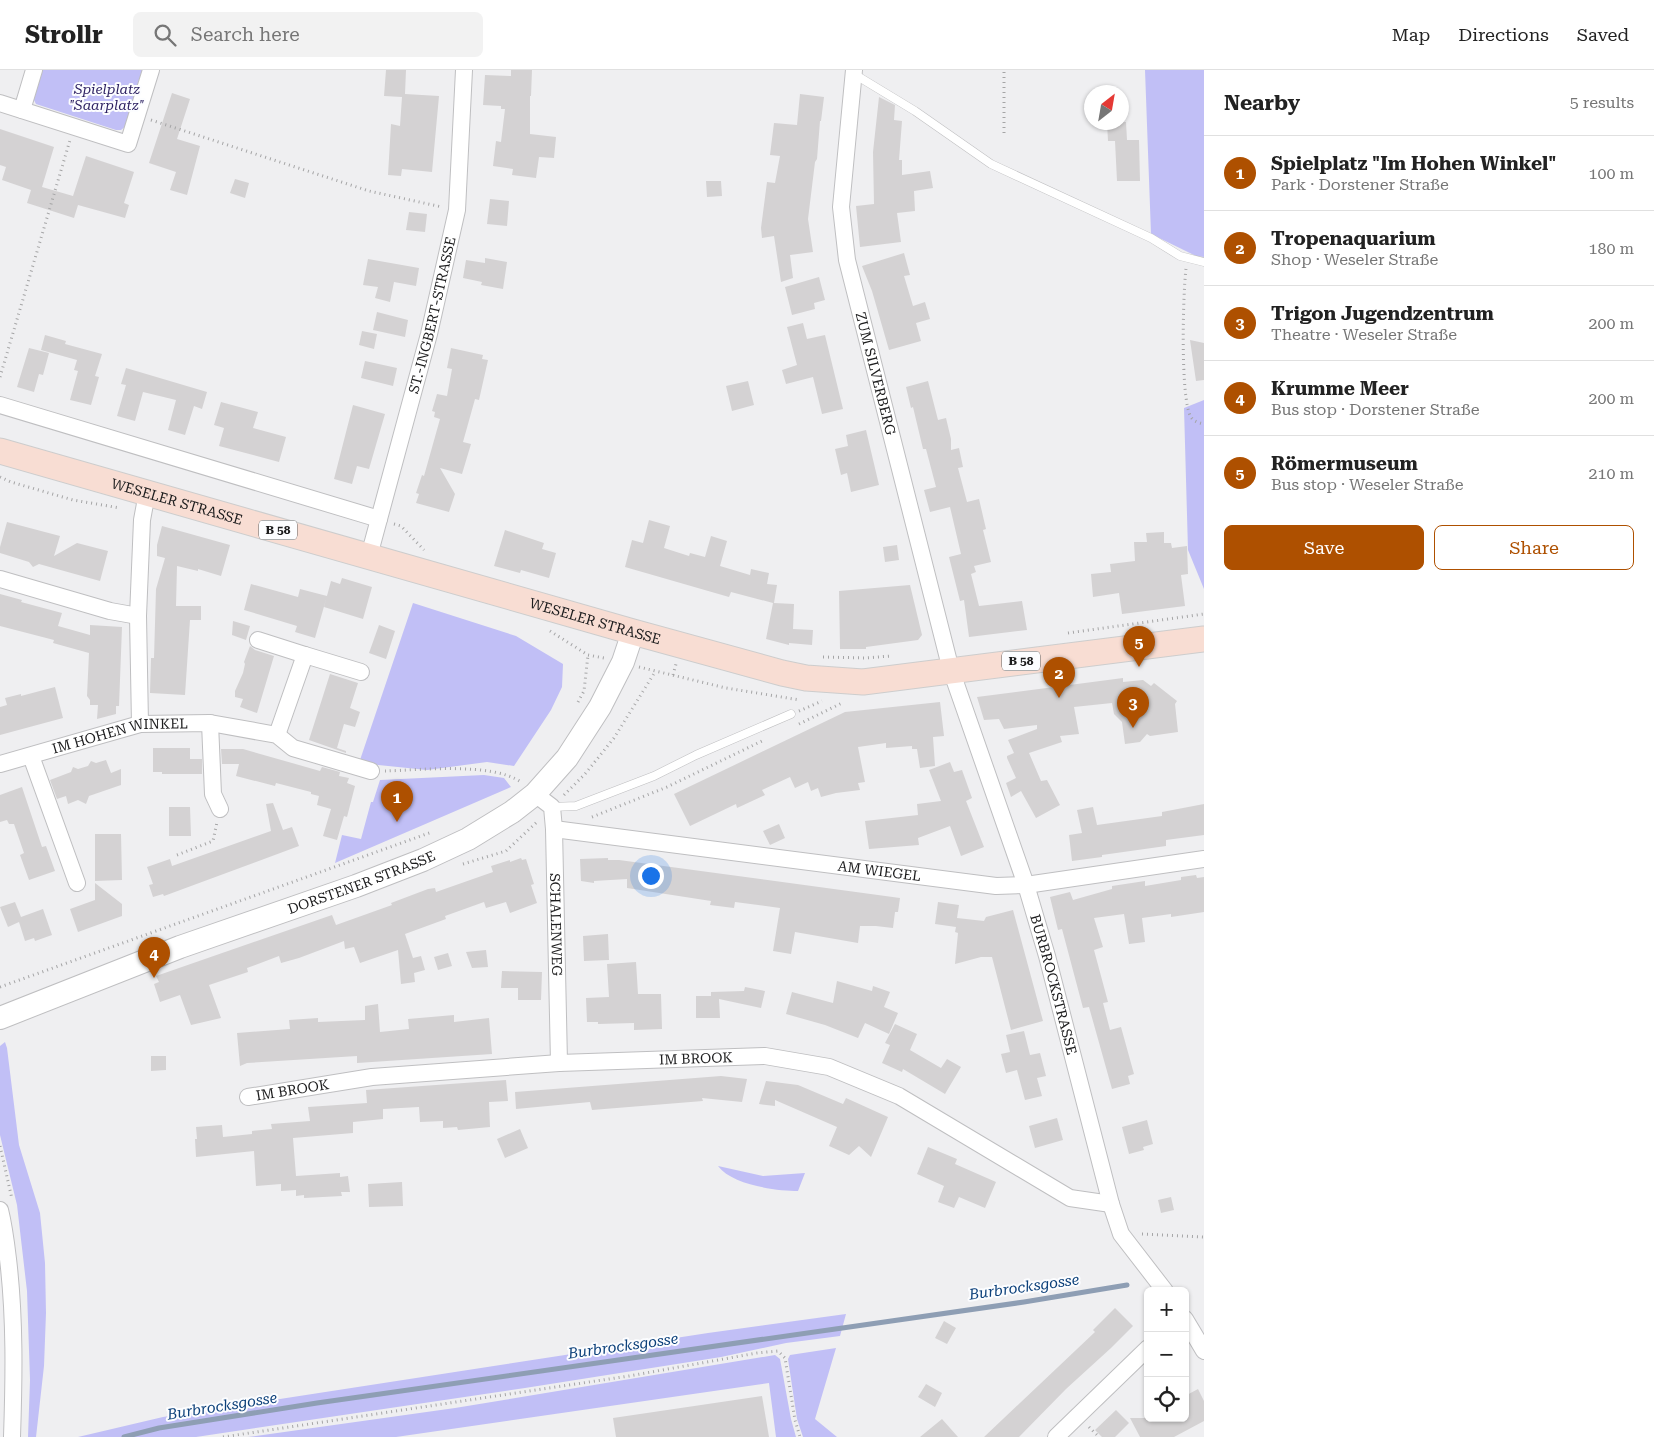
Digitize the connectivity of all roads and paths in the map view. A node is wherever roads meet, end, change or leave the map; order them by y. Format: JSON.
{"nodes":[{"id":1,"x":34,"y":70,"type":"edge"},
{"id":2,"x":151,"y":70,"type":"edge"},
{"id":3,"x":464,"y":70,"type":"edge"},
{"id":4,"x":1004,"y":70,"type":"edge"},
{"id":5,"x":854,"y":72,"type":"edge"},
{"id":6,"x":0,"y":103,"type":"edge"},
{"id":7,"x":22,"y":110,"type":"junction"},
{"id":8,"x":137,"y":115,"type":"junction"},
{"id":9,"x":74,"y":128,"type":"junction"},
{"id":10,"x":1004,"y":133,"type":"dead end"},
{"id":11,"x":457,"y":210,"type":"junction"},
{"id":12,"x":1188,"y":258,"type":"junction"},
{"id":13,"x":1204,"y":262,"type":"edge"},
{"id":14,"x":0,"y":377,"type":"edge"},
{"id":15,"x":0,"y":405,"type":"edge"},
{"id":16,"x":1204,"y":424,"type":"edge"},
{"id":17,"x":0,"y":451,"type":"edge"},
{"id":18,"x":147,"y":493,"type":"junction"},
{"id":19,"x":379,"y":519,"type":"junction"},
{"id":20,"x":369,"y":556,"type":"junction"},
{"id":21,"x":0,"y":579,"type":"edge"},
{"id":22,"x":1204,"y":614,"type":"edge"},
{"id":23,"x":138,"y":616,"type":"junction"},
{"id":24,"x":633,"y":632,"type":"junction"},
{"id":25,"x":1064,"y":634,"type":"dead end"},
{"id":26,"x":1204,"y":639,"type":"edge"},
{"id":27,"x":258,"y":640,"type":"dead end"},
{"id":28,"x":305,"y":655,"type":"junction"},
{"id":29,"x":588,"y":655,"type":"dead end"},
{"id":30,"x":815,"y":656,"type":"dead end"},
{"id":31,"x":892,"y":656,"type":"dead end"},
{"id":32,"x":952,"y":670,"type":"junction"},
{"id":33,"x":361,"y":672,"type":"dead end"},
{"id":34,"x":802,"y":700,"type":"dead end"},
{"id":35,"x":809,"y":700,"type":"dead end"},
{"id":36,"x":822,"y":701,"type":"junction"},
{"id":37,"x":829,"y":702,"type":"dead end"},
{"id":38,"x":836,"y":702,"type":"dead end"},
{"id":39,"x":575,"y":707,"type":"dead end"},
{"id":40,"x":792,"y":714,"type":"joint"},
{"id":41,"x":210,"y":723,"type":"junction"},
{"id":42,"x":140,"y":724,"type":"junction"},
{"id":43,"x":790,"y":728,"type":"dead end"},
{"id":44,"x":277,"y":735,"type":"junction"},
{"id":45,"x":764,"y":740,"type":"dead end"},
{"id":46,"x":31,"y":756,"type":"junction"},
{"id":47,"x":0,"y":764,"type":"edge"},
{"id":48,"x":371,"y":771,"type":"joint"},
{"id":49,"x":530,"y":789,"type":"junction"},
{"id":50,"x":220,"y":809,"type":"joint"},
{"id":51,"x":554,"y":829,"type":"junction"},
{"id":52,"x":436,"y":831,"type":"dead end"},
{"id":53,"x":573,"y":831,"type":"junction"},
{"id":54,"x":177,"y":855,"type":"dead end"},
{"id":55,"x":1204,"y":859,"type":"edge"},
{"id":56,"x":77,"y":883,"type":"dead end"},
{"id":57,"x":1026,"y":885,"type":"junction"},
{"id":58,"x":0,"y":987,"type":"edge"},
{"id":59,"x":0,"y":1018,"type":"edge"},
{"id":60,"x":559,"y":1063,"type":"junction"},
{"id":61,"x":248,"y":1097,"type":"dead end"},
{"id":62,"x":1111,"y":1204,"type":"junction"},
{"id":63,"x":0,"y":1210,"type":"edge"},
{"id":64,"x":1121,"y":1234,"type":"junction"},
{"id":65,"x":1204,"y":1237,"type":"edge"},
{"id":66,"x":1162,"y":1287,"type":"edge"},
{"id":67,"x":1189,"y":1326,"type":"edge"},
{"id":68,"x":1204,"y":1351,"type":"edge"},
{"id":69,"x":1144,"y":1352,"type":"edge"},
{"id":70,"x":12,"y":1437,"type":"edge"},
{"id":71,"x":223,"y":1437,"type":"edge"},
{"id":72,"x":800,"y":1437,"type":"edge"},
{"id":73,"x":1056,"y":1437,"type":"edge"}],
"edges":[{"from":1,"to":7,"type":"street"},
{"from":2,"to":8,"type":"street"},
{"from":3,"to":11,"type":"street","name":"ST.-INGBERT-STRASSE"},
{"from":4,"to":10,"type":"path"},
{"from":5,"to":12,"type":"lane"},
{"from":5,"to":32,"type":"street","name":"ZUM SILVERBERG"},
{"from":6,"to":7,"type":"street"},
{"from":7,"to":9,"type":"street"},
{"from":8,"to":9,"type":"street"},
{"from":8,"to":11,"type":"path"},
{"from":9,"to":14,"type":"path"},
{"from":11,"to":19,"type":"street","name":"ST.-INGBERT-STRASSE"},
{"from":12,"to":13,"type":"lane"},
{"from":12,"to":16,"type":"path"},
{"from":15,"to":19,"type":"street"},
{"from":17,"to":18,"type":"main road","name":"WESELER STRASSE","number":"B 58"},
{"from":18,"to":20,"type":"main road","name":"WESELER STRASSE","number":"B 58"},
{"from":18,"to":23,"type":"street"},
{"from":19,"to":20,"type":"street","name":"ST.-INGBERT-STRASSE"},
{"from":20,"to":24,"type":"main road","name":"WESELER STRASSE","number":"B 58"},
{"from":21,"to":23,"type":"street"},
{"from":22,"to":25,"type":"path"},
{"from":23,"to":42,"type":"street"},
{"from":24,"to":32,"type":"main road","name":"WESELER STRASSE","number":"B 58"},
{"from":24,"to":49,"type":"main road","name":"DORSTENER STRASSE"},
{"from":26,"to":32,"type":"main road","name":"WESELER STRASSE","number":"B 58"},
{"from":27,"to":28,"type":"street"},
{"from":28,"to":33,"type":"street"},
{"from":28,"to":44,"type":"street"},
{"from":29,"to":39,"type":"path"},
{"from":30,"to":31,"type":"path"},
{"from":32,"to":57,"type":"street","name":"BURBROCKSTRASSE"},
{"from":34,"to":49,"type":"path"},
{"from":35,"to":36,"type":"path"},
{"from":36,"to":37,"type":"path"},
{"from":36,"to":40,"type":"path"},
{"from":38,"to":43,"type":"path"},
{"from":40,"to":49,"type":"lane"},
{"from":41,"to":42,"type":"street","name":"IM HOHEN WINKEL"},
{"from":41,"to":44,"type":"street","name":"IM HOHEN WINKEL"},
{"from":41,"to":50,"type":"street","name":"IM HOHEN WINKEL"},
{"from":42,"to":46,"type":"street","name":"IM HOHEN WINKEL"},
{"from":44,"to":48,"type":"street","name":"IM HOHEN WINKEL"},
{"from":45,"to":53,"type":"path"},
{"from":46,"to":47,"type":"street","name":"IM HOHEN WINKEL"},
{"from":46,"to":56,"type":"street","name":"IM HOHEN WINKEL"},
{"from":48,"to":49,"type":"path"},
{"from":49,"to":51,"type":"street","name":"SCHALENWEG"},
{"from":49,"to":59,"type":"main road","name":"DORSTENER STRASSE"},
{"from":50,"to":54,"type":"path"},
{"from":51,"to":53,"type":"street","name":"AM WIEGEL"},
{"from":51,"to":60,"type":"street","name":"SCHALENWEG"},
{"from":52,"to":58,"type":"path"},
{"from":53,"to":57,"type":"street","name":"AM WIEGEL"},
{"from":55,"to":57,"type":"street","name":"AM WIEGEL"},
{"from":57,"to":62,"type":"street","name":"BURBROCKSTRASSE"},
{"from":60,"to":61,"type":"street","name":"IM BROOK"},
{"from":60,"to":62,"type":"street","name":"IM BROOK"},
{"from":62,"to":64,"type":"street","name":"BURBROCKSTRASSE"},
{"from":63,"to":70,"type":"street"},
{"from":64,"to":65,"type":"path"},
{"from":64,"to":66,"type":"street","name":"BURBROCKSTRASSE"},
{"from":67,"to":68,"type":"street"},
{"from":69,"to":73,"type":"street"},
{"from":71,"to":72,"type":"path"}]}
